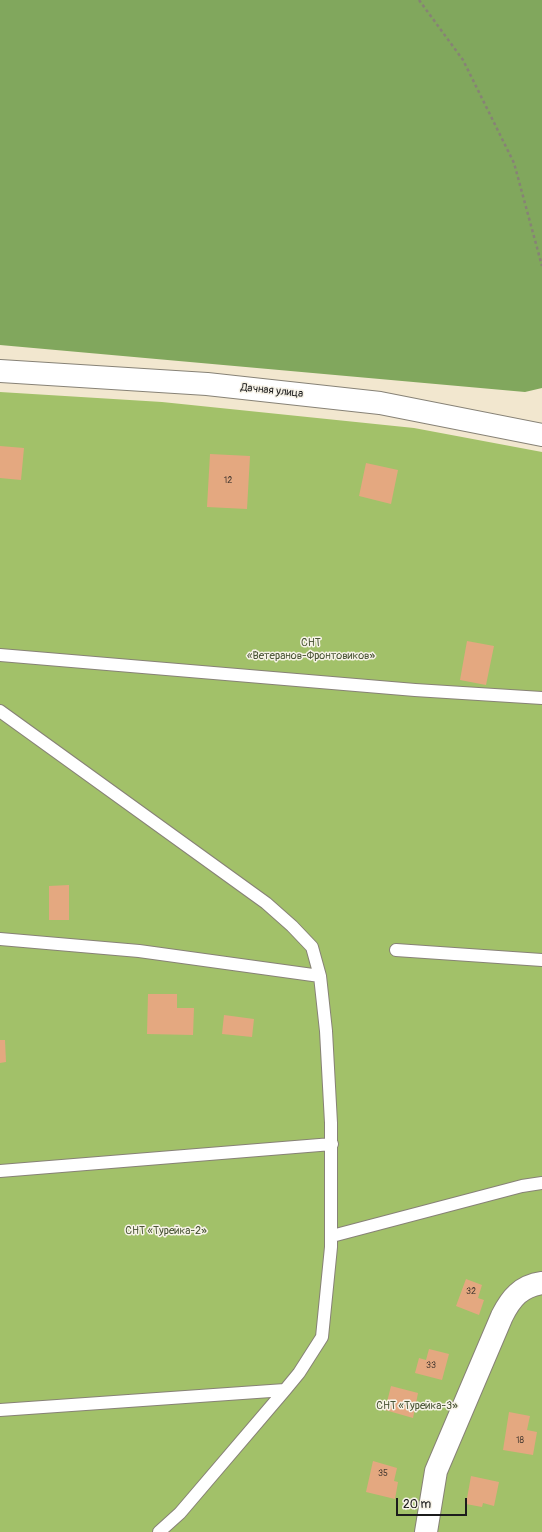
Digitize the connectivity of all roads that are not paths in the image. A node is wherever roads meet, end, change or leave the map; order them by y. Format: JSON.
{"nodes":[{"id":1,"x":0,"y":370,"type":"edge"},
{"id":2,"x":542,"y":435,"type":"edge"},
{"id":3,"x":0,"y":655,"type":"edge"},
{"id":4,"x":542,"y":698,"type":"edge"},
{"id":5,"x":0,"y":711,"type":"edge"},
{"id":6,"x":0,"y":939,"type":"edge"},
{"id":7,"x":396,"y":950,"type":"dead end"},
{"id":8,"x":542,"y":960,"type":"edge"},
{"id":9,"x":320,"y":976,"type":"junction"},
{"id":10,"x":332,"y":1144,"type":"junction"},
{"id":11,"x":0,"y":1172,"type":"edge"},
{"id":12,"x":542,"y":1183,"type":"edge"},
{"id":13,"x":332,"y":1236,"type":"junction"},
{"id":14,"x":542,"y":1283,"type":"edge"},
{"id":15,"x":285,"y":1390,"type":"junction"},
{"id":16,"x":0,"y":1410,"type":"edge"},
{"id":17,"x":159,"y":1532,"type":"edge"},
{"id":18,"x":426,"y":1532,"type":"edge"}],
"edges":[{"from":1,"to":2,"type":"street","name":"Дачная улица"},
{"from":3,"to":4,"type":"lane"},
{"from":5,"to":9,"type":"lane"},
{"from":6,"to":9,"type":"lane"},
{"from":7,"to":8,"type":"lane"},
{"from":9,"to":10,"type":"lane"},
{"from":10,"to":11,"type":"lane"},
{"from":10,"to":13,"type":"lane"},
{"from":12,"to":13,"type":"lane"},
{"from":13,"to":15,"type":"lane"},
{"from":14,"to":18,"type":"street"},
{"from":15,"to":16,"type":"lane"},
{"from":15,"to":17,"type":"lane"}]}
